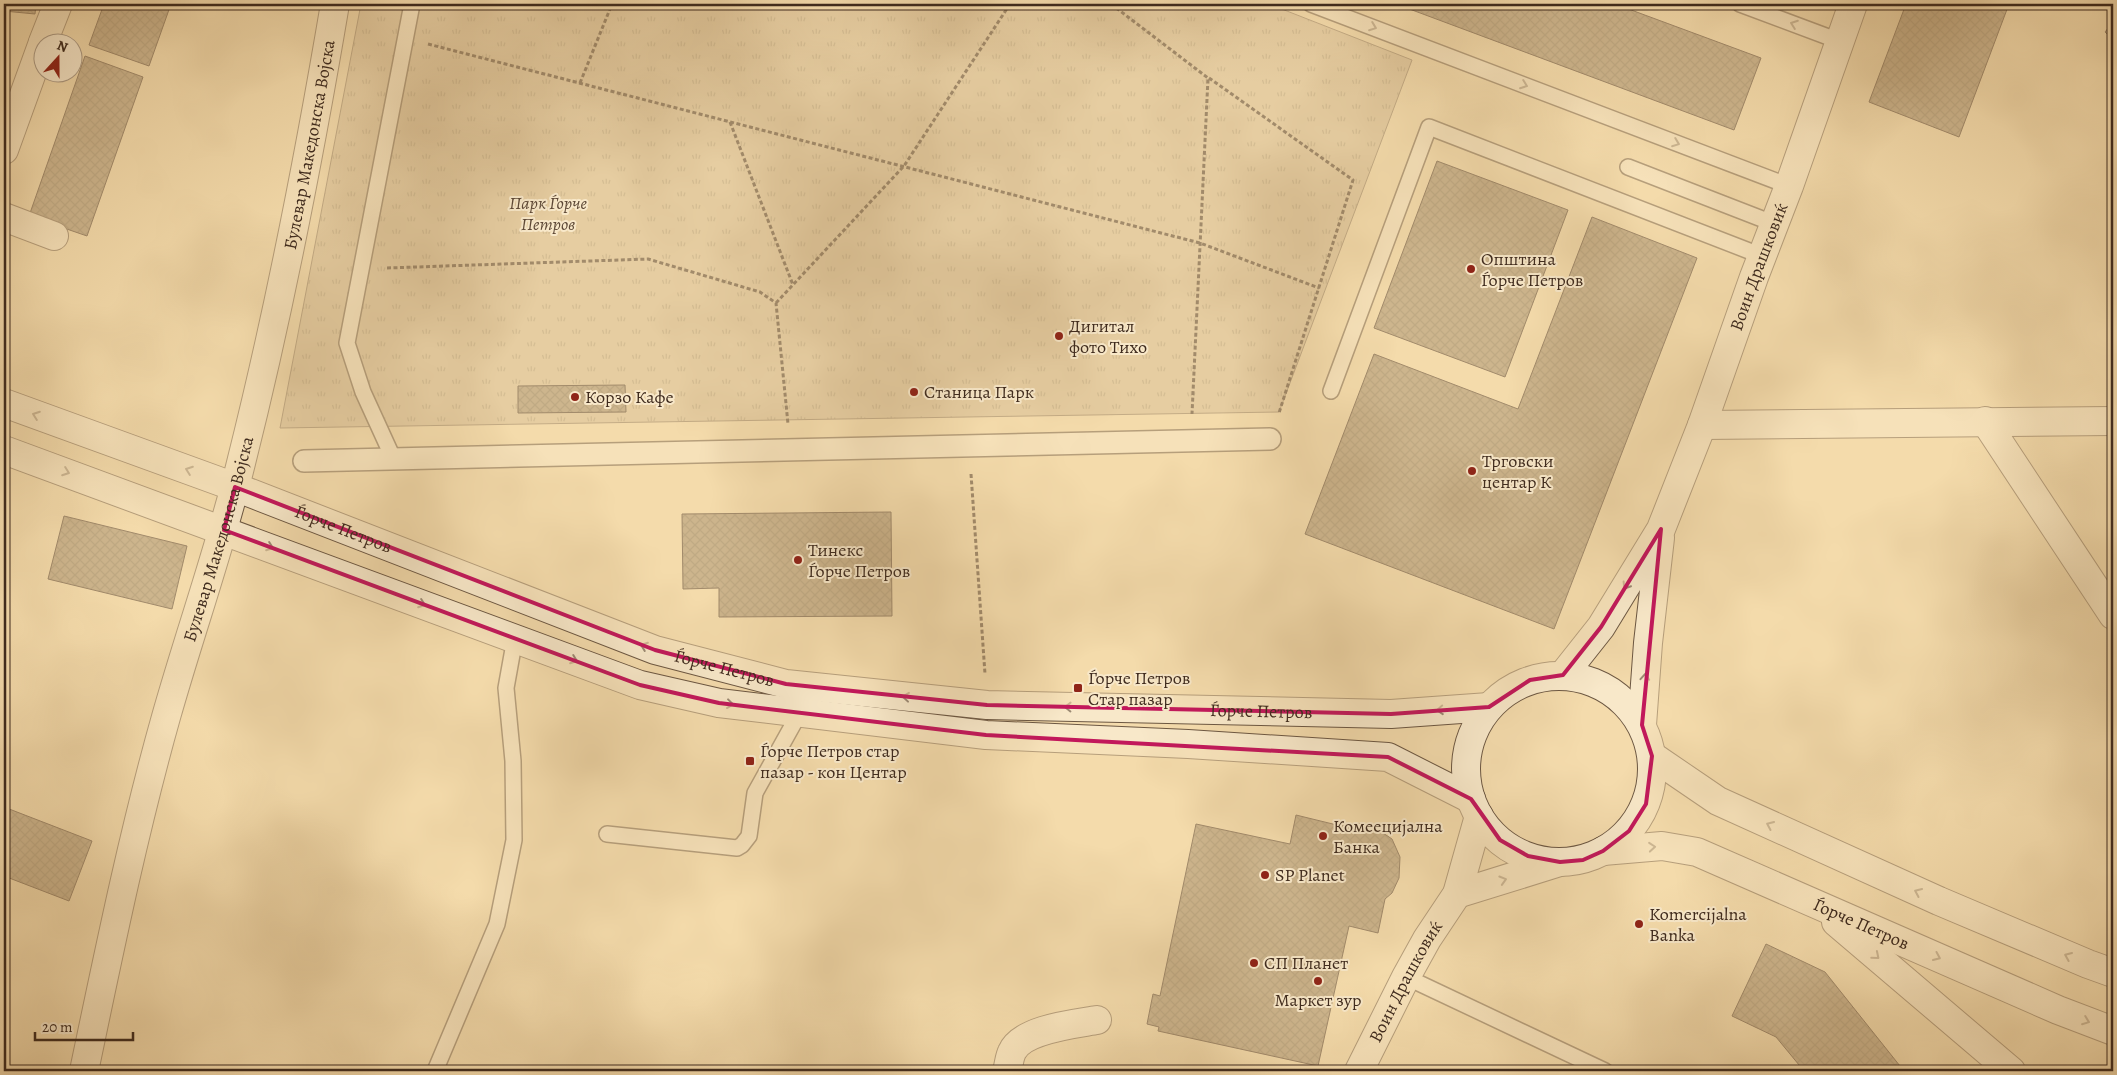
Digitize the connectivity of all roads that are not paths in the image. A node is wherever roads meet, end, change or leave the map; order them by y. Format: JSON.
{"nodes":[{"id":1,"x":58,"y":4,"type":"edge"},
{"id":2,"x":335,"y":4,"type":"edge"},
{"id":3,"x":412,"y":4,"type":"edge"},
{"id":4,"x":1311,"y":4,"type":"edge"},
{"id":5,"x":1740,"y":4,"type":"edge"},
{"id":6,"x":1853,"y":4,"type":"edge"},
{"id":7,"x":48,"y":32,"type":"edge"},
{"id":8,"x":1839,"y":41,"type":"junction"},
{"id":9,"x":32,"y":74,"type":"edge"},
{"id":10,"x":4,"y":150,"type":"edge"},
{"id":11,"x":1628,"y":167,"type":"dead end"},
{"id":12,"x":1789,"y":186,"type":"junction"},
{"id":13,"x":4,"y":217,"type":"edge"},
{"id":14,"x":1774,"y":224,"type":"junction"},
{"id":15,"x":54,"y":236,"type":"dead end"},
{"id":16,"x":1762,"y":256,"type":"junction"},
{"id":17,"x":1331,"y":390,"type":"dead end"},
{"id":18,"x":4,"y":403,"type":"edge"},
{"id":19,"x":1985,"y":421,"type":"junction"},
{"id":20,"x":2113,"y":421,"type":"edge"},
{"id":21,"x":1702,"y":425,"type":"junction"},
{"id":22,"x":1270,"y":439,"type":"road end"},
{"id":23,"x":4,"y":450,"type":"edge"},
{"id":24,"x":394,"y":460,"type":"junction"},
{"id":25,"x":304,"y":461,"type":"dead end"},
{"id":26,"x":235,"y":487,"type":"junction"},
{"id":27,"x":1661,"y":529,"type":"junction"},
{"id":28,"x":224,"y":530,"type":"junction"},
{"id":29,"x":2113,"y":616,"type":"edge"},
{"id":30,"x":514,"y":638,"type":"junction"},
{"id":31,"x":1563,"y":675,"type":"junction"},
{"id":32,"x":1489,"y":707,"type":"junction"},
{"id":33,"x":800,"y":712,"type":"junction"},
{"id":34,"x":1642,"y":725,"type":"junction"},
{"id":35,"x":1652,"y":756,"type":"junction"},
{"id":36,"x":1475,"y":807,"type":"junction"},
{"id":37,"x":607,"y":834,"type":"dead end"},
{"id":38,"x":1603,"y":851,"type":"junction"},
{"id":39,"x":1560,"y":862,"type":"junction"},
{"id":40,"x":1457,"y":894,"type":"junction"},
{"id":41,"x":1812,"y":902,"type":"junction"},
{"id":42,"x":2113,"y":973,"type":"edge"},
{"id":43,"x":1406,"y":977,"type":"junction"},
{"id":44,"x":1097,"y":1020,"type":"dead end"},
{"id":45,"x":2113,"y":1031,"type":"edge"},
{"id":46,"x":84,"y":1071,"type":"edge"},
{"id":47,"x":434,"y":1071,"type":"edge"},
{"id":48,"x":1007,"y":1071,"type":"edge"},
{"id":49,"x":1359,"y":1071,"type":"edge"},
{"id":50,"x":1604,"y":1071,"type":"edge"},
{"id":51,"x":2011,"y":1071,"type":"edge"}],
"edges":[{"from":1,"to":7,"type":"street"},
{"from":2,"to":26,"type":"street","name":"Булевар Македонска Војска"},
{"from":3,"to":24,"type":"lane"},
{"from":4,"to":12,"type":"lane","one_way":true},
{"from":8,"to":5,"type":"lane","one_way":true},
{"from":6,"to":8,"type":"street","name":"Воин Драшковиќ"},
{"from":8,"to":12,"type":"street","name":"Воин Драшковиќ"},
{"from":9,"to":10,"type":"street"},
{"from":11,"to":14,"type":"lane"},
{"from":12,"to":14,"type":"street","name":"Воин Драшковиќ"},
{"from":13,"to":15,"type":"street"},
{"from":14,"to":16,"type":"street","name":"Воин Драшковиќ"},
{"from":16,"to":17,"type":"lane"},
{"from":16,"to":21,"type":"street","name":"Воин Драшковиќ"},
{"from":26,"to":18,"type":"street","name":"Ѓорче Петров","one_way":true},
{"from":19,"to":20,"type":"street"},
{"from":19,"to":21,"type":"street"},
{"from":19,"to":29,"type":"street"},
{"from":21,"to":27,"type":"street","name":"Воин Драшковиќ"},
{"from":22,"to":24,"type":"street"},
{"from":23,"to":28,"type":"street","name":"Ѓорче Петров","one_way":true},
{"from":24,"to":25,"type":"street"},
{"from":26,"to":28,"type":"street","name":"Булевар Македонска Војска"},
{"from":32,"to":26,"type":"street","name":"Ѓорче Петров","one_way":true},
{"from":27,"to":31,"type":"street","name":"Воин Драшковиќ","one_way":true},
{"from":34,"to":27,"type":"street","name":"Воин Драшковиќ","one_way":true},
{"from":28,"to":30,"type":"street","name":"Ѓорче Петров","one_way":true},
{"from":28,"to":46,"type":"street","name":"Булевар Македонска Војска"},
{"from":30,"to":33,"type":"street","name":"Ѓорче Петров","one_way":true},
{"from":30,"to":47,"type":"lane"},
{"from":31,"to":32,"type":"street","name":"Ѓорче Петров"},
{"from":31,"to":34,"type":"street","name":"Ѓорче Петров"},
{"from":32,"to":36,"type":"street","name":"Ѓорче Петров"},
{"from":33,"to":36,"type":"street","name":"Ѓорче Петров"},
{"from":33,"to":37,"type":"lane"},
{"from":34,"to":35,"type":"street","name":"Ѓорче Петров"},
{"from":35,"to":38,"type":"street","name":"Ѓорче Петров"},
{"from":42,"to":35,"type":"street","one_way":true},
{"from":36,"to":39,"type":"street","name":"Ѓорче Петров"},
{"from":36,"to":40,"type":"street","name":"Воин Драшковиќ"},
{"from":38,"to":39,"type":"street","name":"Ѓорче Петров"},
{"from":38,"to":41,"type":"street","name":"Ѓорче Петров","one_way":true},
{"from":40,"to":39,"type":"street","one_way":true},
{"from":40,"to":43,"type":"street","name":"Воин Драшковиќ"},
{"from":41,"to":45,"type":"street","name":"Ѓорче Петров","one_way":true},
{"from":41,"to":51,"type":"street","one_way":true},
{"from":43,"to":49,"type":"street","name":"Воин Драшковиќ"},
{"from":43,"to":50,"type":"lane"},
{"from":44,"to":48,"type":"street"}]}
